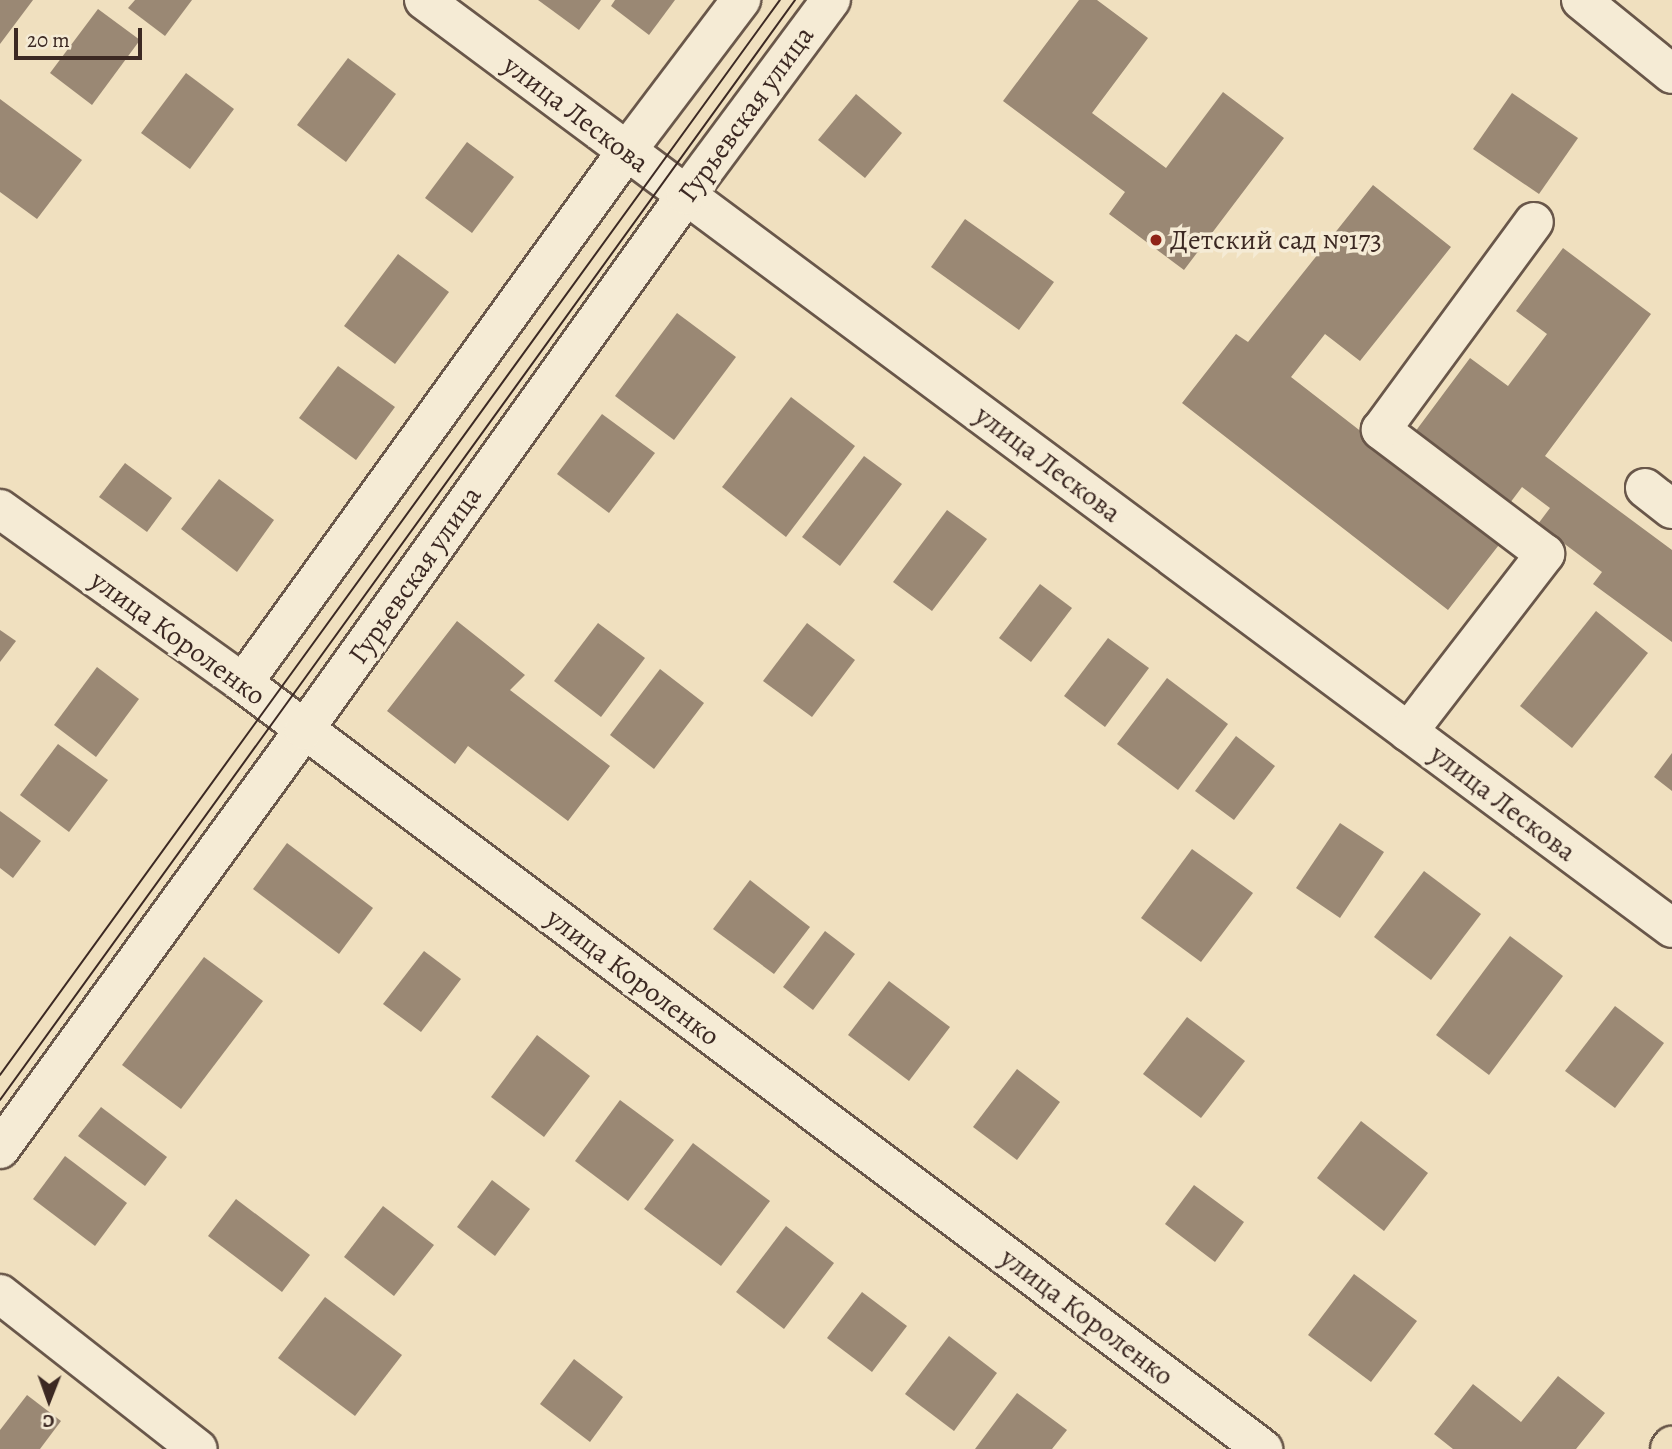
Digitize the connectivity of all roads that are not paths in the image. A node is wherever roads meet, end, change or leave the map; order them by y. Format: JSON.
{"nodes":[{"id":1,"x":424,"y":0,"type":"edge"},
{"id":2,"x":741,"y":0,"type":"edge"},
{"id":3,"x":831,"y":0,"type":"edge"},
{"id":4,"x":1581,"y":0,"type":"edge"},
{"id":5,"x":1672,"y":74,"type":"edge"},
{"id":6,"x":626,"y":152,"type":"junction"},
{"id":7,"x":686,"y":195,"type":"junction"},
{"id":8,"x":1534,"y":222,"type":"dead end"},
{"id":9,"x":0,"y":509,"type":"edge"},
{"id":10,"x":243,"y":683,"type":"junction"},
{"id":11,"x":304,"y":730,"type":"junction"},
{"id":12,"x":1408,"y":732,"type":"junction"},
{"id":13,"x":1672,"y":928,"type":"edge"},
{"id":14,"x":0,"y":1150,"type":"edge"},
{"id":15,"x":0,"y":1294,"type":"edge"},
{"id":16,"x":198,"y":1449,"type":"edge"},
{"id":17,"x":1263,"y":1449,"type":"edge"}],
"edges":[{"from":1,"to":6,"type":"street","name":"улица Лескова"},
{"from":2,"to":6,"type":"street"},
{"from":3,"to":7,"type":"street","name":"Гурьевская улица"},
{"from":4,"to":5,"type":"street"},
{"from":6,"to":7,"type":"street","name":"улица Лескова"},
{"from":6,"to":10,"type":"street"},
{"from":7,"to":11,"type":"street","name":"Гурьевская улица"},
{"from":7,"to":12,"type":"street","name":"улица Лескова"},
{"from":8,"to":12,"type":"street"},
{"from":9,"to":10,"type":"street","name":"улица Короленко"},
{"from":10,"to":11,"type":"street","name":"улица Короленко"},
{"from":11,"to":14,"type":"street","name":"Гурьевская улица"},
{"from":11,"to":17,"type":"street","name":"улица Короленко"},
{"from":12,"to":13,"type":"street","name":"улица Лескова"},
{"from":15,"to":16,"type":"street"}]}
